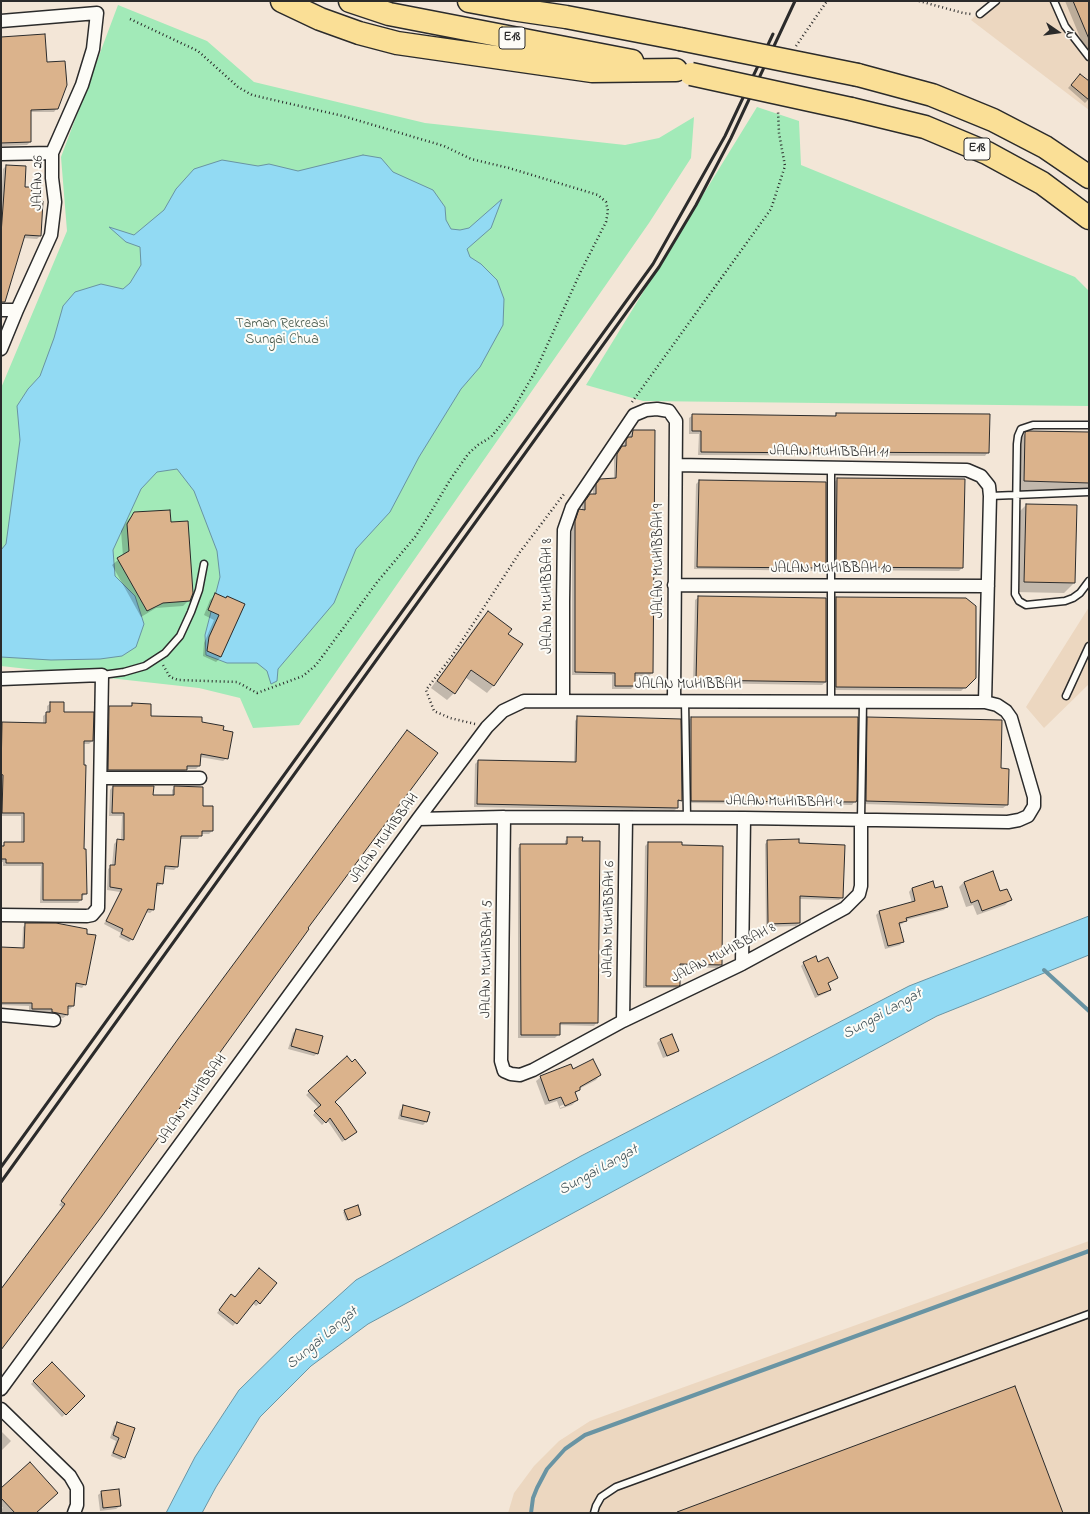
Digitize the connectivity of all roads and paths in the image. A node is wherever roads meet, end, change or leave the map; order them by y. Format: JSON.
{"nodes":[{"id":1,"x":282,"y":1,"type":"edge"},
{"id":2,"x":350,"y":1,"type":"edge"},
{"id":3,"x":469,"y":1,"type":"edge"},
{"id":4,"x":530,"y":1,"type":"edge"},
{"id":5,"x":827,"y":1,"type":"edge"},
{"id":6,"x":919,"y":1,"type":"edge"},
{"id":7,"x":996,"y":1,"type":"edge"},
{"id":8,"x":1054,"y":1,"type":"edge"},
{"id":9,"x":980,"y":14,"type":"joint"},
{"id":10,"x":566,"y":16,"type":"junction"},
{"id":11,"x":130,"y":19,"type":"dead end"},
{"id":12,"x":1,"y":21,"type":"edge"},
{"id":13,"x":794,"y":48,"type":"dead end"},
{"id":14,"x":1089,"y":57,"type":"edge"},
{"id":15,"x":683,"y":72,"type":"junction"},
{"id":16,"x":778,"y":105,"type":"dead end"},
{"id":17,"x":52,"y":153,"type":"junction"},
{"id":18,"x":1,"y":154,"type":"edge"},
{"id":19,"x":1089,"y":177,"type":"edge"},
{"id":20,"x":1089,"y":218,"type":"edge"},
{"id":21,"x":1,"y":310,"type":"edge"},
{"id":22,"x":17,"y":310,"type":"junction"},
{"id":23,"x":1,"y":349,"type":"edge"},
{"id":24,"x":629,"y":406,"type":"dead end"},
{"id":25,"x":676,"y":421,"type":"joint"},
{"id":26,"x":1089,"y":425,"type":"edge"},
{"id":27,"x":676,"y":465,"type":"junction"},
{"id":28,"x":831,"y":468,"type":"junction"},
{"id":29,"x":568,"y":488,"type":"dead end"},
{"id":30,"x":1089,"y":492,"type":"edge"},
{"id":31,"x":1017,"y":495,"type":"junction"},
{"id":32,"x":990,"y":496,"type":"junction"},
{"id":33,"x":204,"y":564,"type":"dead end"},
{"id":34,"x":1089,"y":581,"type":"edge"},
{"id":35,"x":674,"y":585,"type":"junction"},
{"id":36,"x":830,"y":585,"type":"junction"},
{"id":37,"x":988,"y":586,"type":"junction"},
{"id":38,"x":1089,"y":646,"type":"edge"},
{"id":39,"x":159,"y":657,"type":"junction"},
{"id":40,"x":102,"y":674,"type":"junction"},
{"id":41,"x":1,"y":679,"type":"edge"},
{"id":42,"x":1066,"y":696,"type":"dead end"},
{"id":43,"x":564,"y":701,"type":"junction"},
{"id":44,"x":680,"y":701,"type":"junction"},
{"id":45,"x":831,"y":701,"type":"junction"},
{"id":46,"x":863,"y":702,"type":"junction"},
{"id":47,"x":985,"y":702,"type":"junction"},
{"id":48,"x":998,"y":705,"type":"joint"},
{"id":49,"x":487,"y":726,"type":"junction"},
{"id":50,"x":100,"y":778,"type":"junction"},
{"id":51,"x":200,"y":778,"type":"dead end"},
{"id":52,"x":504,"y":817,"type":"junction"},
{"id":53,"x":626,"y":818,"type":"junction"},
{"id":54,"x":687,"y":818,"type":"junction"},
{"id":55,"x":744,"y":818,"type":"junction"},
{"id":56,"x":418,"y":819,"type":"junction"},
{"id":57,"x":862,"y":819,"type":"junction"},
{"id":58,"x":1,"y":915,"type":"edge"},
{"id":59,"x":742,"y":964,"type":"junction"},
{"id":60,"x":1,"y":1015,"type":"edge"},
{"id":61,"x":54,"y":1020,"type":"dead end"},
{"id":62,"x":623,"y":1021,"type":"junction"},
{"id":63,"x":533,"y":1070,"type":"joint"},
{"id":64,"x":1089,"y":1314,"type":"edge"},
{"id":65,"x":1,"y":1389,"type":"edge"},
{"id":66,"x":1,"y":1409,"type":"edge"},
{"id":67,"x":74,"y":1513,"type":"edge"},
{"id":68,"x":594,"y":1513,"type":"edge"}],
"edges":[{"from":1,"to":15,"type":"highway"},
{"from":2,"to":15,"type":"highway","number":"E18"},
{"from":3,"to":10,"type":"highway","number":"E18"},
{"from":4,"to":10,"type":"highway"},
{"from":5,"to":13,"type":"path"},
{"from":6,"to":9,"type":"path"},
{"from":7,"to":9,"type":"lane"},
{"from":8,"to":14,"type":"lane"},
{"from":10,"to":19,"type":"highway","number":"E18","bridge":true},
{"from":11,"to":39,"type":"path"},
{"from":12,"to":17,"type":"street","name":"JALAN 26"},
{"from":15,"to":20,"type":"highway","number":"E18","bridge":true},
{"from":16,"to":24,"type":"path"},
{"from":17,"to":18,"type":"street"},
{"from":17,"to":22,"type":"street","name":"JALAN 26"},
{"from":21,"to":22,"type":"street"},
{"from":22,"to":23,"type":"street","name":"JALAN 26"},
{"from":25,"to":27,"type":"street","name":"JALAN MUHIBBAH 9"},
{"from":25,"to":43,"type":"street","name":"JALAN MUHIBBAH 8"},
{"from":26,"to":31,"type":"lane"},
{"from":27,"to":28,"type":"street","name":"JALAN MUHIBBAH 11"},
{"from":27,"to":35,"type":"street","name":"JALAN MUHIBBAH 9"},
{"from":28,"to":32,"type":"street","name":"JALAN MUHIBBAH 11"},
{"from":28,"to":36,"type":"lane"},
{"from":29,"to":49,"type":"path"},
{"from":30,"to":31,"type":"lane"},
{"from":31,"to":32,"type":"lane"},
{"from":31,"to":34,"type":"lane"},
{"from":32,"to":37,"type":"street"},
{"from":33,"to":39,"type":"lane"},
{"from":35,"to":36,"type":"street","name":"JALAN MUHIBBAH 10"},
{"from":35,"to":44,"type":"street","name":"JALAN MUHIBBAH 9"},
{"from":36,"to":37,"type":"street","name":"JALAN MUHIBBAH 10"},
{"from":36,"to":45,"type":"lane"},
{"from":37,"to":47,"type":"street"},
{"from":38,"to":42,"type":"lane"},
{"from":39,"to":40,"type":"lane"},
{"from":40,"to":41,"type":"street"},
{"from":40,"to":50,"type":"street"},
{"from":43,"to":44,"type":"street","name":"JALAN MUHIBBAH"},
{"from":43,"to":49,"type":"street","name":"JALAN MUHIBBAH"},
{"from":44,"to":45,"type":"street","name":"JALAN MUHIBBAH"},
{"from":44,"to":54,"type":"lane"},
{"from":45,"to":46,"type":"street","name":"JALAN MUHIBBAH"},
{"from":46,"to":47,"type":"street","name":"JALAN MUHIBBAH"},
{"from":46,"to":57,"type":"lane"},
{"from":47,"to":48,"type":"street","name":"JALAN MUHIBBAH"},
{"from":48,"to":57,"type":"street","name":"JALAN MUHIBBAH 4"},
{"from":49,"to":56,"type":"street","name":"JALAN MUHIBBAH"},
{"from":50,"to":51,"type":"street"},
{"from":50,"to":58,"type":"street"},
{"from":52,"to":53,"type":"street","name":"JALAN MUHIBBAH 4"},
{"from":52,"to":56,"type":"street","name":"JALAN MUHIBBAH 4"},
{"from":52,"to":63,"type":"street","name":"JALAN MUHIBBAH 5"},
{"from":53,"to":54,"type":"street","name":"JALAN MUHIBBAH 4"},
{"from":53,"to":62,"type":"street","name":"JALAN MUHIBBAH 6"},
{"from":54,"to":55,"type":"street","name":"JALAN MUHIBBAH 4"},
{"from":55,"to":57,"type":"street","name":"JALAN MUHIBBAH 4"},
{"from":55,"to":59,"type":"street"},
{"from":56,"to":65,"type":"street","name":"JALAN MUHIBBAH"},
{"from":57,"to":59,"type":"street","name":"JALAN MUHIBBAH 8"},
{"from":59,"to":62,"type":"street","name":"JALAN MUHIBBAH 8"},
{"from":60,"to":61,"type":"street"},
{"from":62,"to":63,"type":"street","name":"JALAN MUHIBBAH 8"},
{"from":64,"to":68,"type":"lane"},
{"from":66,"to":67,"type":"street"}]}
